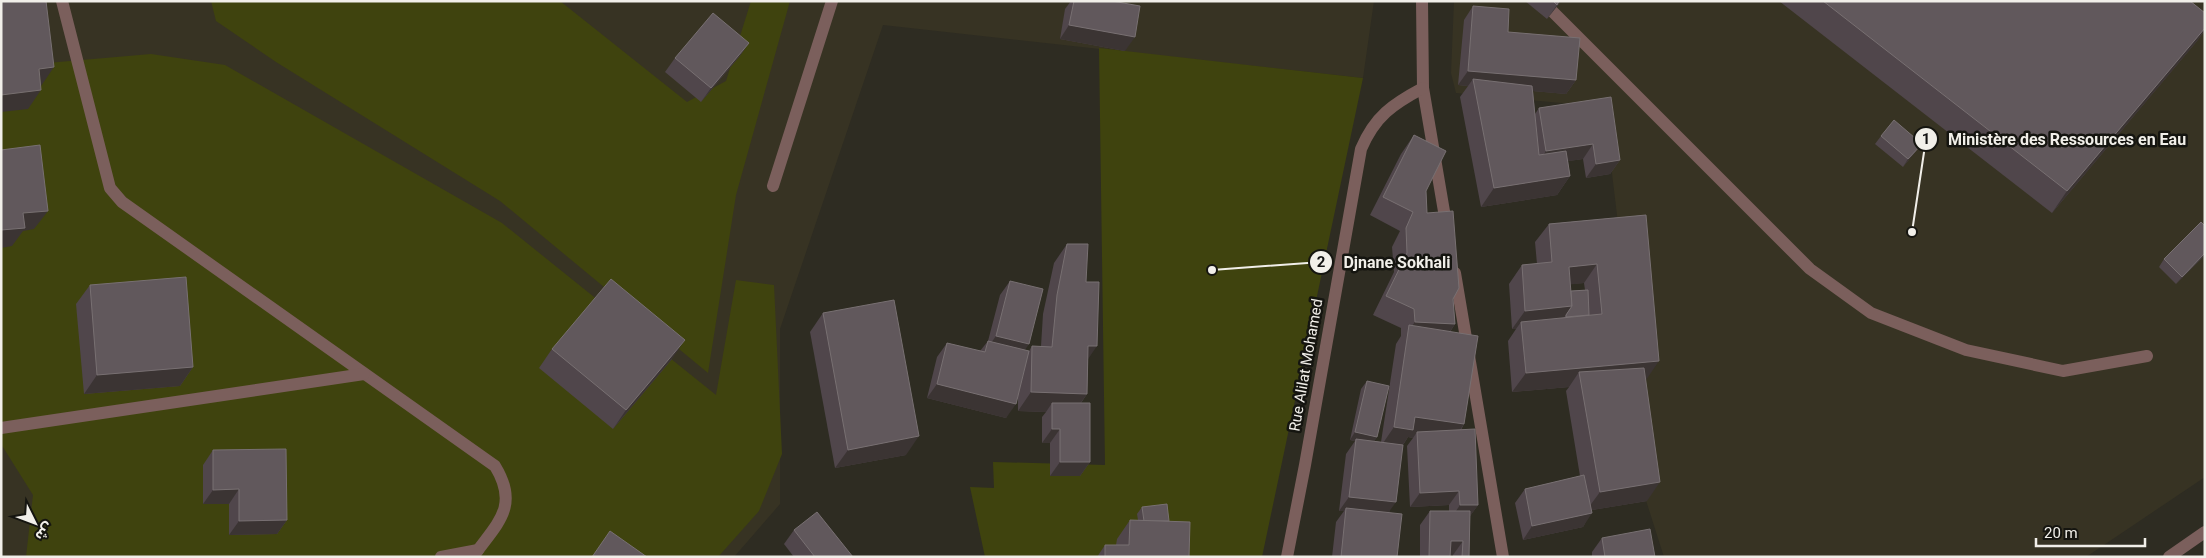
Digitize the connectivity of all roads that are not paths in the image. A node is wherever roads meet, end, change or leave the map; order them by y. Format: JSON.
{"nodes":[{"id":1,"x":62,"y":1,"type":"edge"},
{"id":2,"x":832,"y":1,"type":"edge"},
{"id":3,"x":1422,"y":1,"type":"edge"},
{"id":4,"x":1542,"y":1,"type":"edge"},
{"id":5,"x":1423,"y":88,"type":"junction"},
{"id":6,"x":772,"y":186,"type":"dead end"},
{"id":7,"x":1449,"y":239,"type":"edge"},
{"id":8,"x":1452,"y":258,"type":"edge"},
{"id":9,"x":2147,"y":356,"type":"dead end"},
{"id":10,"x":364,"y":374,"type":"junction"},
{"id":11,"x":1,"y":428,"type":"edge"},
{"id":12,"x":2205,"y":532,"type":"edge"},
{"id":13,"x":476,"y":554,"type":"edge"},
{"id":14,"x":441,"y":557,"type":"edge"},
{"id":15,"x":1287,"y":557,"type":"edge"},
{"id":16,"x":1503,"y":557,"type":"edge"},
{"id":17,"x":2169,"y":557,"type":"edge"}],
"edges":[{"from":1,"to":10,"type":"street"},
{"from":2,"to":6,"type":"street"},
{"from":3,"to":5,"type":"street"},
{"from":4,"to":9,"type":"street"},
{"from":5,"to":7,"type":"street"},
{"from":5,"to":15,"type":"street","name":"Rue Alilat Mohamed"},
{"from":8,"to":16,"type":"street"},
{"from":10,"to":11,"type":"street"},
{"from":10,"to":13,"type":"street"},
{"from":12,"to":17,"type":"street"},
{"from":13,"to":14,"type":"street"}]}
